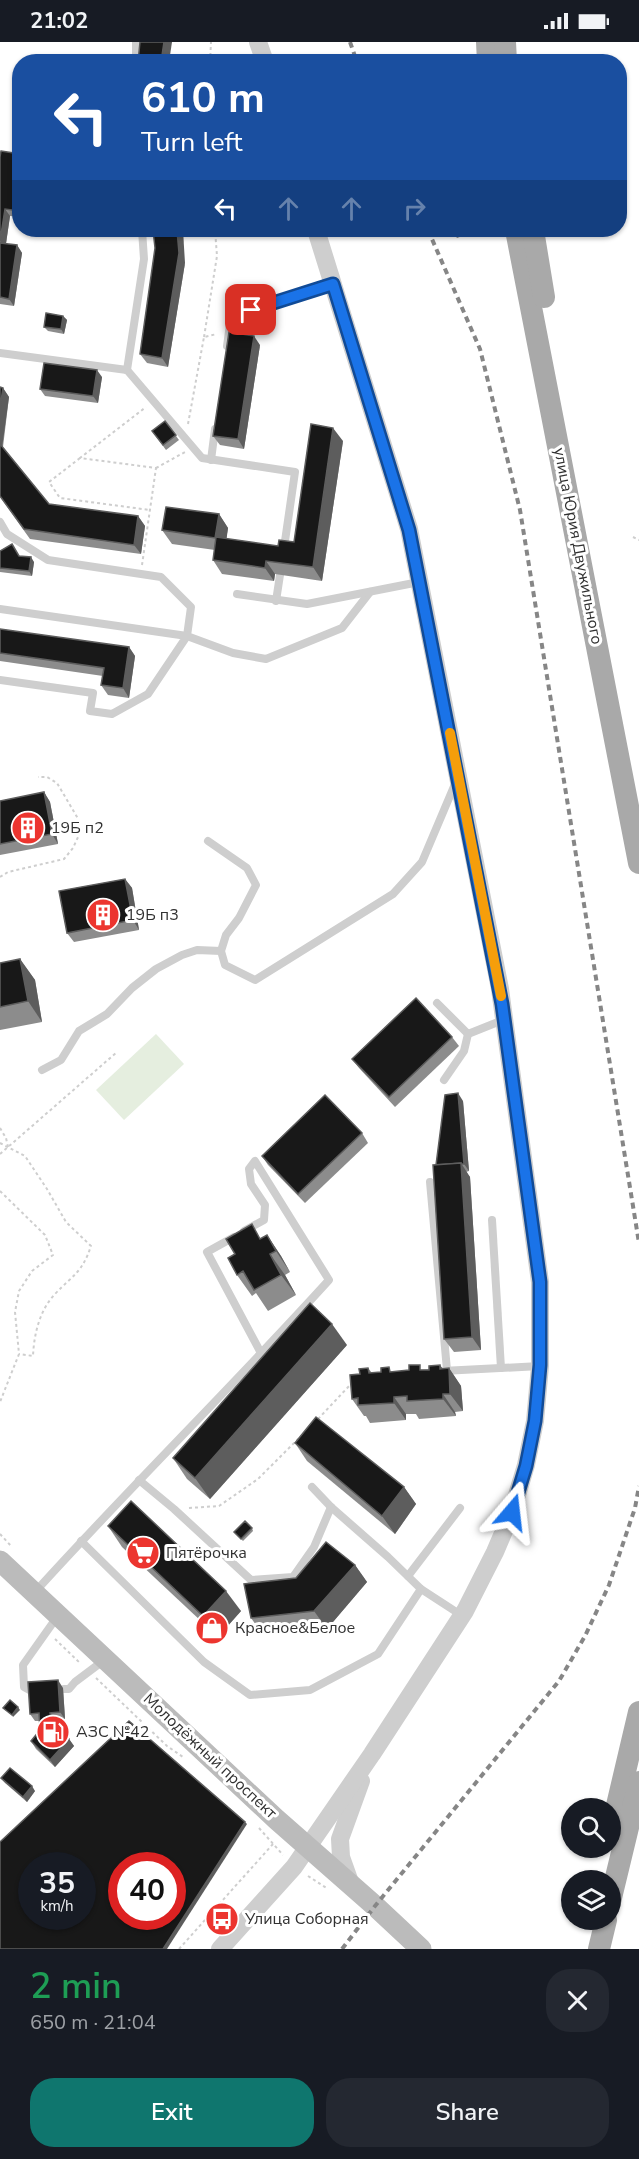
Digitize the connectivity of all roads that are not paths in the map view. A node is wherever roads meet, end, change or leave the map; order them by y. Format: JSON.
{"nodes":[{"id":1,"x":142,"y":237,"type":"edge"},
{"id":2,"x":318,"y":237,"type":"edge"},
{"id":3,"x":517,"y":237,"type":"edge"},
{"id":4,"x":534,"y":237,"type":"edge"},
{"id":5,"x":333,"y":284,"type":"junction"},
{"id":6,"x":0,"y":354,"type":"edge"},
{"id":7,"x":226,"y":354,"type":"edge"},
{"id":8,"x":127,"y":370,"type":"junction"},
{"id":9,"x":216,"y":425,"type":"edge"},
{"id":10,"x":211,"y":460,"type":"junction"},
{"id":11,"x":0,"y":522,"type":"edge"},
{"id":12,"x":283,"y":559,"type":"edge"},
{"id":13,"x":280,"y":575,"type":"edge"},
{"id":14,"x":420,"y":582,"type":"junction"},
{"id":15,"x":370,"y":591,"type":"junction"},
{"id":16,"x":237,"y":594,"type":"dead end"},
{"id":17,"x":276,"y":601,"type":"junction"},
{"id":18,"x":0,"y":609,"type":"edge"},
{"id":19,"x":186,"y":636,"type":"junction"},
{"id":20,"x":0,"y":680,"type":"edge"},
{"id":21,"x":458,"y":777,"type":"junction"},
{"id":22,"x":639,"y":806,"type":"edge"},
{"id":23,"x":208,"y":841,"type":"dead end"},
{"id":24,"x":639,"y":863,"type":"edge"},
{"id":25,"x":221,"y":951,"type":"junction"},
{"id":26,"x":437,"y":1003,"type":"dead end"},
{"id":27,"x":504,"y":1019,"type":"junction"},
{"id":28,"x":468,"y":1034,"type":"junction"},
{"id":29,"x":42,"y":1070,"type":"dead end"},
{"id":30,"x":444,"y":1080,"type":"dead end"},
{"id":31,"x":430,"y":1182,"type":"dead end"},
{"id":32,"x":492,"y":1220,"type":"dead end"},
{"id":33,"x":262,"y":1355,"type":"junction"},
{"id":34,"x":540,"y":1365,"type":"junction"},
{"id":35,"x":501,"y":1368,"type":"junction"},
{"id":36,"x":447,"y":1370,"type":"junction"},
{"id":37,"x":437,"y":1371,"type":"edge"},
{"id":38,"x":139,"y":1480,"type":"junction"},
{"id":39,"x":312,"y":1487,"type":"dead end"},
{"id":40,"x":331,"y":1507,"type":"junction"},
{"id":41,"x":460,"y":1508,"type":"dead end"},
{"id":42,"x":81,"y":1541,"type":"junction"},
{"id":43,"x":0,"y":1561,"type":"edge"},
{"id":44,"x":408,"y":1576,"type":"junction"},
{"id":45,"x":421,"y":1589,"type":"junction"},
{"id":46,"x":34,"y":1593,"type":"junction"},
{"id":47,"x":58,"y":1616,"type":"junction"},
{"id":48,"x":462,"y":1616,"type":"junction"},
{"id":49,"x":106,"y":1659,"type":"junction"},
{"id":50,"x":64,"y":1689,"type":"dead end"},
{"id":51,"x":33,"y":1692,"type":"edge"},
{"id":52,"x":639,"y":1712,"type":"edge"},
{"id":53,"x":372,"y":1754,"type":"junction"},
{"id":54,"x":639,"y":1782,"type":"edge"},
{"id":55,"x":619,"y":1798,"type":"edge"},
{"id":56,"x":307,"y":1846,"type":"junction"},
{"id":57,"x":618,"y":1870,"type":"edge"},
{"id":58,"x":351,"y":1885,"type":"junction"},
{"id":59,"x":589,"y":1930,"type":"edge"},
{"id":60,"x":604,"y":1930,"type":"edge"},
{"id":61,"x":220,"y":1949,"type":"edge"},
{"id":62,"x":421,"y":1949,"type":"edge"},
{"id":63,"x":584,"y":1949,"type":"edge"},
{"id":64,"x":599,"y":1949,"type":"edge"}],
"edges":[{"from":1,"to":8,"type":"lane"},
{"from":2,"to":5,"type":"street"},
{"from":3,"to":24,"type":"main road","name":"улица Юрия Двужильного"},
{"from":4,"to":22,"type":"main road","name":"улица Юрия Двужильного"},
{"from":5,"to":7,"type":"lane"},
{"from":5,"to":14,"type":"street"},
{"from":6,"to":8,"type":"lane"},
{"from":8,"to":10,"type":"lane"},
{"from":9,"to":10,"type":"lane"},
{"from":10,"to":12,"type":"lane"},
{"from":11,"to":19,"type":"lane"},
{"from":13,"to":17,"type":"lane"},
{"from":14,"to":15,"type":"lane"},
{"from":14,"to":21,"type":"street"},
{"from":15,"to":17,"type":"lane"},
{"from":15,"to":19,"type":"lane"},
{"from":16,"to":17,"type":"lane"},
{"from":18,"to":19,"type":"lane"},
{"from":19,"to":20,"type":"lane"},
{"from":21,"to":25,"type":"lane"},
{"from":21,"to":27,"type":"street"},
{"from":23,"to":25,"type":"lane"},
{"from":25,"to":29,"type":"lane"},
{"from":26,"to":28,"type":"lane"},
{"from":27,"to":28,"type":"lane"},
{"from":27,"to":34,"type":"street"},
{"from":28,"to":30,"type":"lane"},
{"from":31,"to":36,"type":"lane"},
{"from":32,"to":35,"type":"lane"},
{"from":33,"to":33,"type":"lane"},
{"from":33,"to":38,"type":"lane"},
{"from":34,"to":35,"type":"lane"},
{"from":34,"to":48,"type":"street"},
{"from":35,"to":36,"type":"lane"},
{"from":36,"to":37,"type":"lane"},
{"from":38,"to":40,"type":"lane"},
{"from":38,"to":42,"type":"lane"},
{"from":39,"to":40,"type":"lane"},
{"from":40,"to":44,"type":"lane"},
{"from":41,"to":44,"type":"lane"},
{"from":42,"to":45,"type":"lane"},
{"from":42,"to":46,"type":"lane"},
{"from":43,"to":46,"type":"main road","name":"Молодёжный проспект"},
{"from":44,"to":45,"type":"lane"},
{"from":45,"to":48,"type":"lane"},
{"from":46,"to":47,"type":"main road","name":"Молодёжный проспект"},
{"from":47,"to":49,"type":"main road","name":"Молодёжный проспект"},
{"from":47,"to":51,"type":"lane"},
{"from":48,"to":53,"type":"street"},
{"from":49,"to":50,"type":"lane"},
{"from":49,"to":56,"type":"main road","name":"Молодёжный проспект"},
{"from":52,"to":55,"type":"main road"},
{"from":53,"to":56,"type":"street"},
{"from":53,"to":58,"type":"street"},
{"from":54,"to":57,"type":"main road"},
{"from":56,"to":58,"type":"main road","name":"Молодёжный проспект"},
{"from":56,"to":61,"type":"street"},
{"from":58,"to":62,"type":"main road","name":"Молодёжный проспект"},
{"from":59,"to":63,"type":"main road"},
{"from":60,"to":64,"type":"main road"}]}
